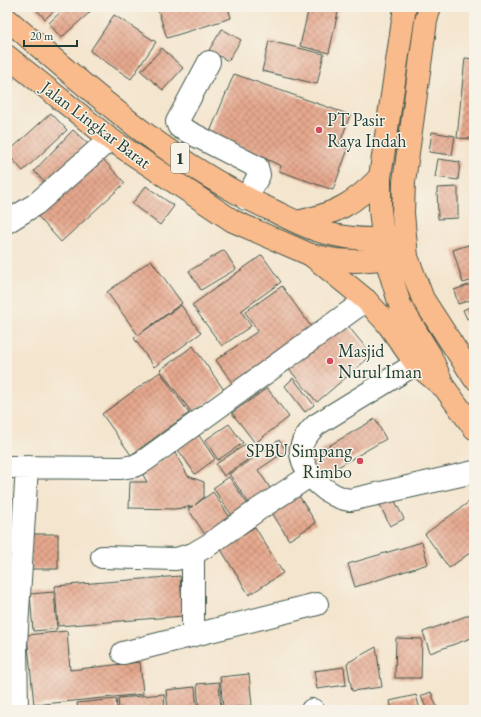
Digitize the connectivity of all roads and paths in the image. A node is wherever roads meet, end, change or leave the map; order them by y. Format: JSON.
{"nodes":[{"id":1,"x":405,"y":7,"type":"edge"},
{"id":2,"x":430,"y":7,"type":"edge"},
{"id":3,"x":7,"y":19,"type":"edge"},
{"id":4,"x":7,"y":56,"type":"edge"},
{"id":5,"x":209,"y":62,"type":"dead end"},
{"id":6,"x":110,"y":139,"type":"junction"},
{"id":7,"x":380,"y":177,"type":"junction"},
{"id":8,"x":246,"y":199,"type":"junction"},
{"id":9,"x":7,"y":222,"type":"edge"},
{"id":10,"x":297,"y":222,"type":"junction"},
{"id":11,"x":395,"y":248,"type":"junction"},
{"id":12,"x":311,"y":254,"type":"junction"},
{"id":13,"x":366,"y":300,"type":"junction"},
{"id":14,"x":423,"y":360,"type":"junction"},
{"id":15,"x":474,"y":378,"type":"edge"},
{"id":16,"x":474,"y":428,"type":"edge"},
{"id":17,"x":17,"y":467,"type":"edge"},
{"id":18,"x":474,"y":472,"type":"edge"},
{"id":19,"x":311,"y":475,"type":"junction"},
{"id":20,"x":193,"y":554,"type":"junction"},
{"id":21,"x":102,"y":557,"type":"dead end"},
{"id":22,"x":317,"y":604,"type":"dead end"},
{"id":23,"x":193,"y":635,"type":"junction"},
{"id":24,"x":12,"y":644,"type":"edge"},
{"id":25,"x":123,"y":653,"type":"dead end"},
{"id":26,"x":17,"y":710,"type":"edge"}],
"edges":[{"from":1,"to":7,"type":"main road"},
{"from":2,"to":11,"type":"main road"},
{"from":3,"to":8,"type":"main road","name":"Jalan Lingkar Barat","number":"1"},
{"from":4,"to":6,"type":"main road","name":"Jalan Lingkar Barat","number":"1"},
{"from":5,"to":8,"type":"street"},
{"from":6,"to":9,"type":"street"},
{"from":6,"to":12,"type":"main road","name":"Jalan Lingkar Barat","number":"1"},
{"from":7,"to":10,"type":"main road"},
{"from":7,"to":11,"type":"main road"},
{"from":8,"to":10,"type":"main road","name":"Jalan Lingkar Barat","number":"1"},
{"from":10,"to":11,"type":"main road","name":"Jalan Lingkar Barat","number":"1"},
{"from":11,"to":12,"type":"main road","name":"Jalan Lingkar Barat","number":"1"},
{"from":11,"to":14,"type":"main road"},
{"from":11,"to":15,"type":"main road"},
{"from":12,"to":13,"type":"main road"},
{"from":13,"to":14,"type":"main road"},
{"from":13,"to":17,"type":"street"},
{"from":14,"to":16,"type":"main road"},
{"from":14,"to":19,"type":"street"},
{"from":17,"to":24,"type":"street"},
{"from":18,"to":19,"type":"street"},
{"from":19,"to":20,"type":"street"},
{"from":20,"to":21,"type":"street"},
{"from":20,"to":23,"type":"street"},
{"from":22,"to":23,"type":"street"},
{"from":23,"to":25,"type":"street"},
{"from":24,"to":26,"type":"street"}]}
